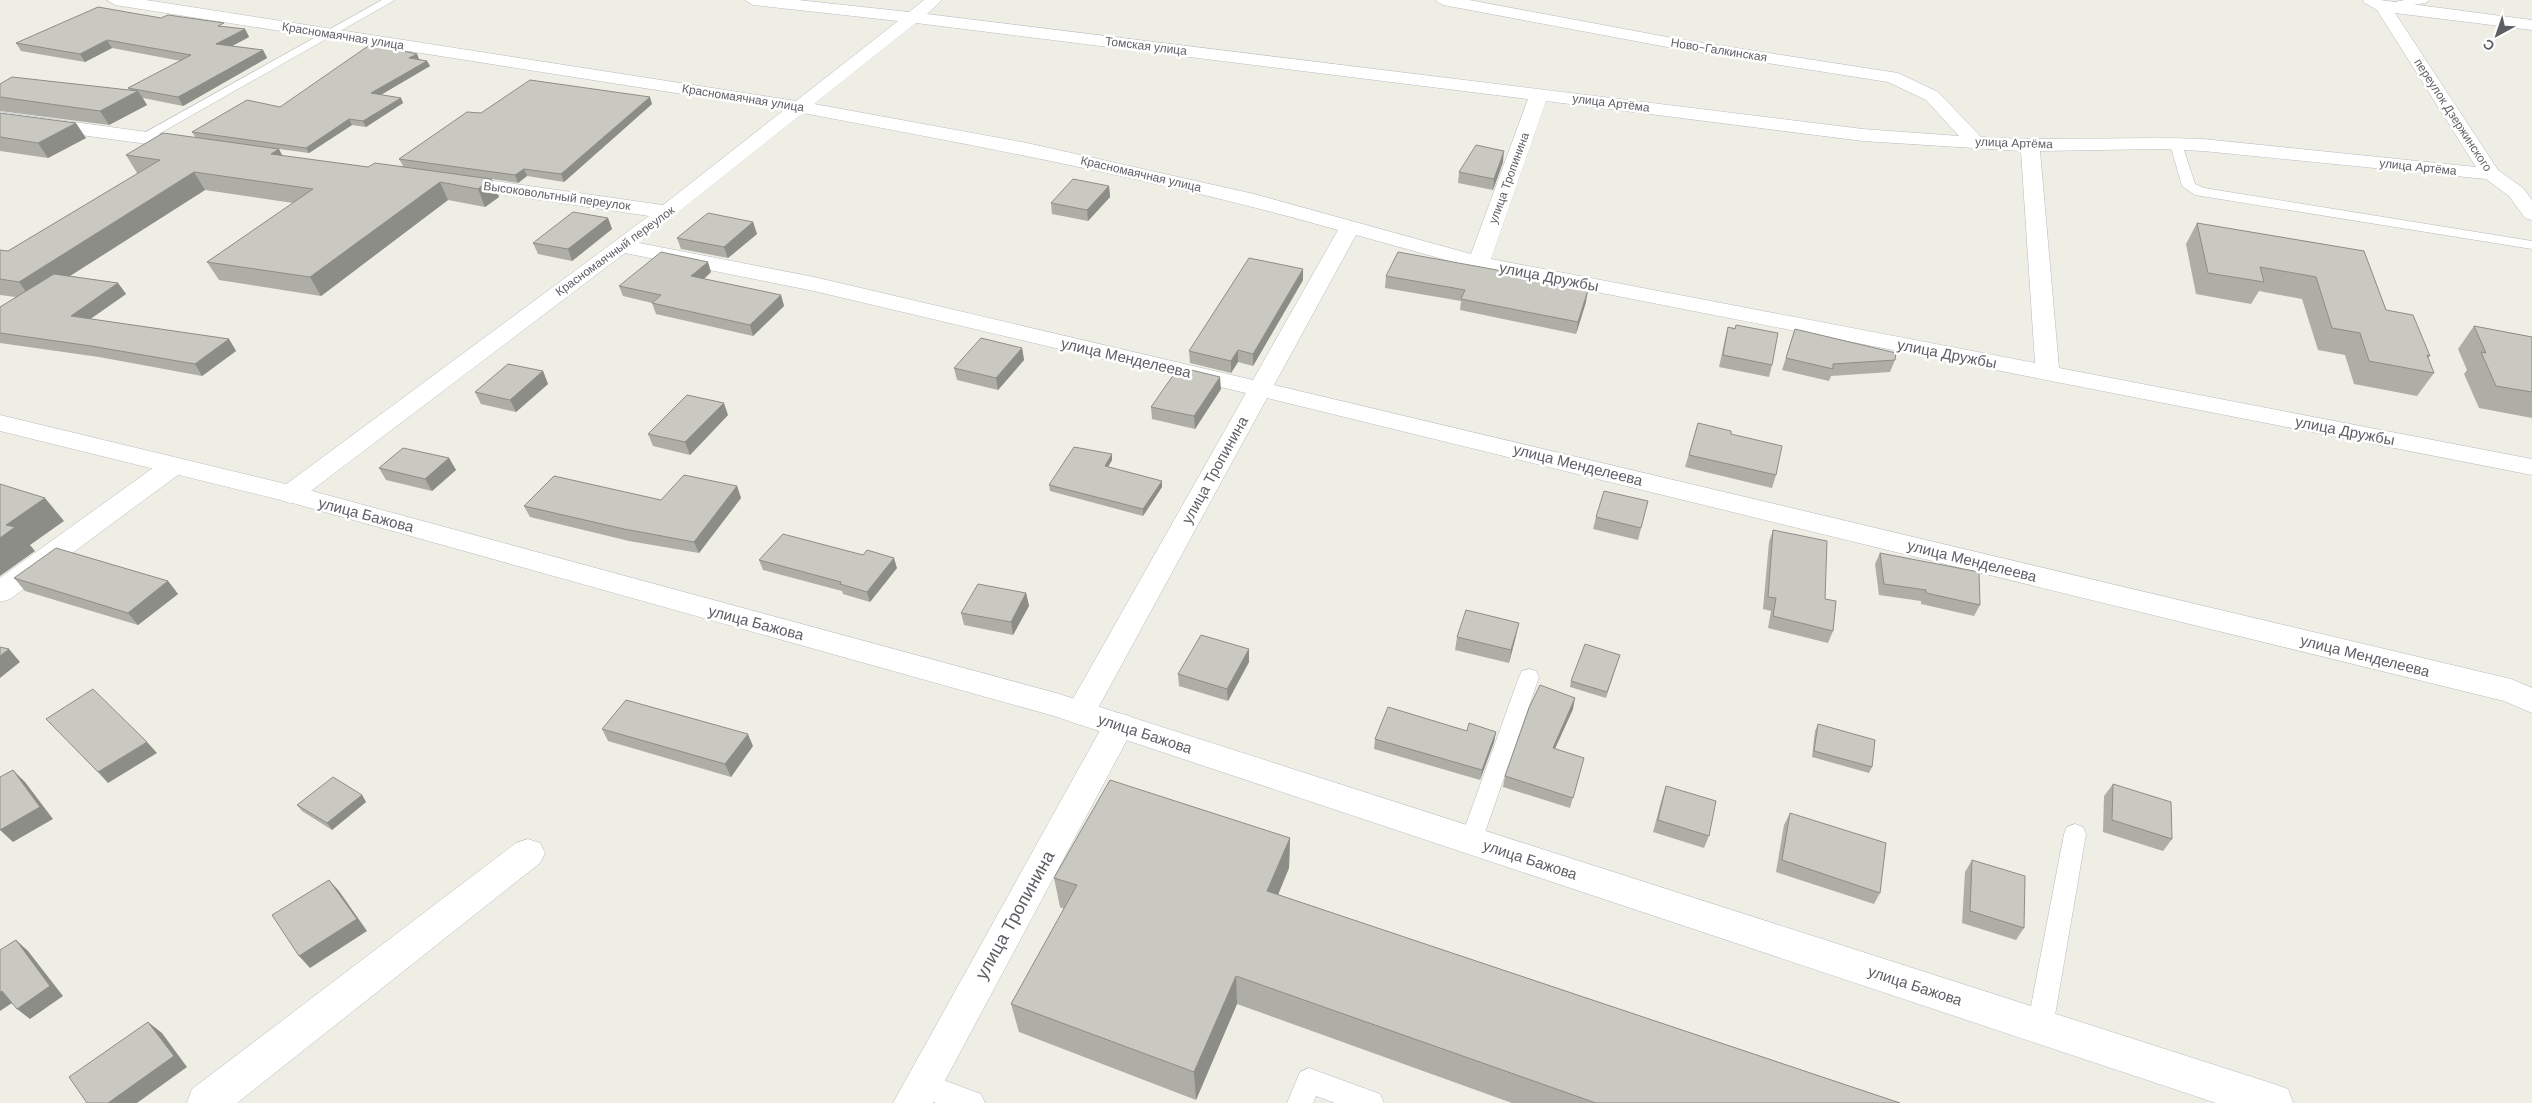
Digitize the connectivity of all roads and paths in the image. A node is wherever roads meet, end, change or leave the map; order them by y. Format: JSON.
{"nodes":[{"id":1,"x":115,"y":0,"type":"edge"},
{"id":2,"x":390,"y":0,"type":"edge"},
{"id":3,"x":753,"y":0,"type":"edge"},
{"id":4,"x":934,"y":0,"type":"edge"},
{"id":5,"x":1443,"y":0,"type":"edge"},
{"id":6,"x":2425,"y":0,"type":"edge"},
{"id":7,"x":2375,"y":4,"type":"edge"},
{"id":8,"x":911,"y":17,"type":"junction"},
{"id":9,"x":2532,"y":25,"type":"edge"},
{"id":10,"x":331,"y":34,"type":"junction"},
{"id":11,"x":1539,"y":94,"type":"junction"},
{"id":12,"x":799,"y":107,"type":"junction"},
{"id":13,"x":0,"y":118,"type":"edge"},
{"id":14,"x":143,"y":137,"type":"junction"},
{"id":15,"x":1974,"y":142,"type":"junction"},
{"id":16,"x":2176,"y":144,"type":"junction"},
{"id":17,"x":211,"y":146,"type":"edge"},
{"id":18,"x":2030,"y":146,"type":"junction"},
{"id":19,"x":2491,"y":174,"type":"junction"},
{"id":20,"x":441,"y":179,"type":"edge"},
{"id":21,"x":2524,"y":193,"type":"edge"},
{"id":22,"x":667,"y":212,"type":"junction"},
{"id":23,"x":2532,"y":214,"type":"edge"},
{"id":24,"x":1358,"y":228,"type":"junction"},
{"id":25,"x":2532,"y":245,"type":"edge"},
{"id":26,"x":620,"y":246,"type":"junction"},
{"id":27,"x":1479,"y":263,"type":"junction"},
{"id":28,"x":2048,"y":373,"type":"junction"},
{"id":29,"x":1260,"y":389,"type":"junction"},
{"id":30,"x":0,"y":423,"type":"edge"},
{"id":31,"x":173,"y":466,"type":"junction"},
{"id":32,"x":2532,"y":467,"type":"edge"},
{"id":33,"x":290,"y":494,"type":"junction"},
{"id":34,"x":0,"y":592,"type":"edge"},
{"id":35,"x":1529,"y":677,"type":"dead end"},
{"id":36,"x":2532,"y":701,"type":"edge"},
{"id":37,"x":1080,"y":713,"type":"junction"},
{"id":38,"x":1118,"y":726,"type":"junction"},
{"id":39,"x":2075,"y":834,"type":"dead end"},
{"id":40,"x":1471,"y":840,"type":"junction"},
{"id":41,"x":528,"y":853,"type":"dead end"},
{"id":42,"x":2040,"y":1027,"type":"junction"},
{"id":43,"x":917,"y":1094,"type":"edge"},
{"id":44,"x":206,"y":1103,"type":"edge"},
{"id":45,"x":972,"y":1103,"type":"edge"},
{"id":46,"x":1300,"y":1103,"type":"edge"},
{"id":47,"x":1371,"y":1103,"type":"edge"},
{"id":48,"x":2274,"y":1103,"type":"edge"}],
"edges":[{"from":1,"to":10,"type":"street","name":"Красномаячная улица"},
{"from":2,"to":10,"type":"lane"},
{"from":3,"to":8,"type":"street","name":"Томская улица"},
{"from":4,"to":8,"type":"street","name":"Красномаячный переулок"},
{"from":5,"to":15,"type":"street","name":"Ново-Галкинская"},
{"from":6,"to":7,"type":"lane"},
{"from":7,"to":9,"type":"street"},
{"from":7,"to":19,"type":"street","name":"переулок Дзержинского"},
{"from":8,"to":11,"type":"street","name":"Томская улица"},
{"from":8,"to":12,"type":"street","name":"Красномаячный переулок"},
{"from":10,"to":12,"type":"street","name":"Красномаячная улица"},
{"from":10,"to":14,"type":"lane"},
{"from":11,"to":15,"type":"street","name":"улица Артёма"},
{"from":11,"to":27,"type":"street","name":"улица Тропинина"},
{"from":12,"to":22,"type":"street","name":"Красномаячный переулок"},
{"from":12,"to":24,"type":"street","name":"Красномаячная улица"},
{"from":13,"to":14,"type":"street"},
{"from":14,"to":17,"type":"street"},
{"from":15,"to":18,"type":"street","name":"улица Артёма"},
{"from":16,"to":18,"type":"street","name":"улица Артёма"},
{"from":16,"to":19,"type":"street","name":"улица Артёма"},
{"from":16,"to":25,"type":"lane"},
{"from":18,"to":28,"type":"street"},
{"from":19,"to":21,"type":"street","name":"переулок Дзержинского"},
{"from":20,"to":22,"type":"street","name":"Высоковольтный переулок"},
{"from":21,"to":23,"type":"street","name":"переулок Дзержинского"},
{"from":22,"to":26,"type":"street","name":"Красномаячный переулок"},
{"from":24,"to":27,"type":"street","name":"улица Дружбы"},
{"from":24,"to":29,"type":"street","name":"улица Тропинина"},
{"from":26,"to":29,"type":"street","name":"улица Менделеева"},
{"from":26,"to":33,"type":"street","name":"Красномаячный переулок"},
{"from":27,"to":28,"type":"street","name":"улица Дружбы"},
{"from":28,"to":32,"type":"street","name":"улица Дружбы"},
{"from":29,"to":36,"type":"street","name":"улица Менделеева"},
{"from":29,"to":37,"type":"street","name":"улица Тропинина"},
{"from":30,"to":31,"type":"street","name":"улица Бажова"},
{"from":31,"to":33,"type":"street","name":"улица Бажова"},
{"from":31,"to":34,"type":"street"},
{"from":33,"to":37,"type":"street","name":"улица Бажова"},
{"from":35,"to":40,"type":"lane"},
{"from":37,"to":38,"type":"street","name":"улица Бажова"},
{"from":38,"to":40,"type":"street","name":"улица Бажова"},
{"from":38,"to":43,"type":"street","name":"улица Тропинина"},
{"from":39,"to":42,"type":"lane"},
{"from":40,"to":42,"type":"street","name":"улица Бажова"},
{"from":41,"to":44,"type":"street"},
{"from":42,"to":48,"type":"street","name":"улица Бажова"},
{"from":43,"to":45,"type":"lane"},
{"from":46,"to":47,"type":"lane"}]}
